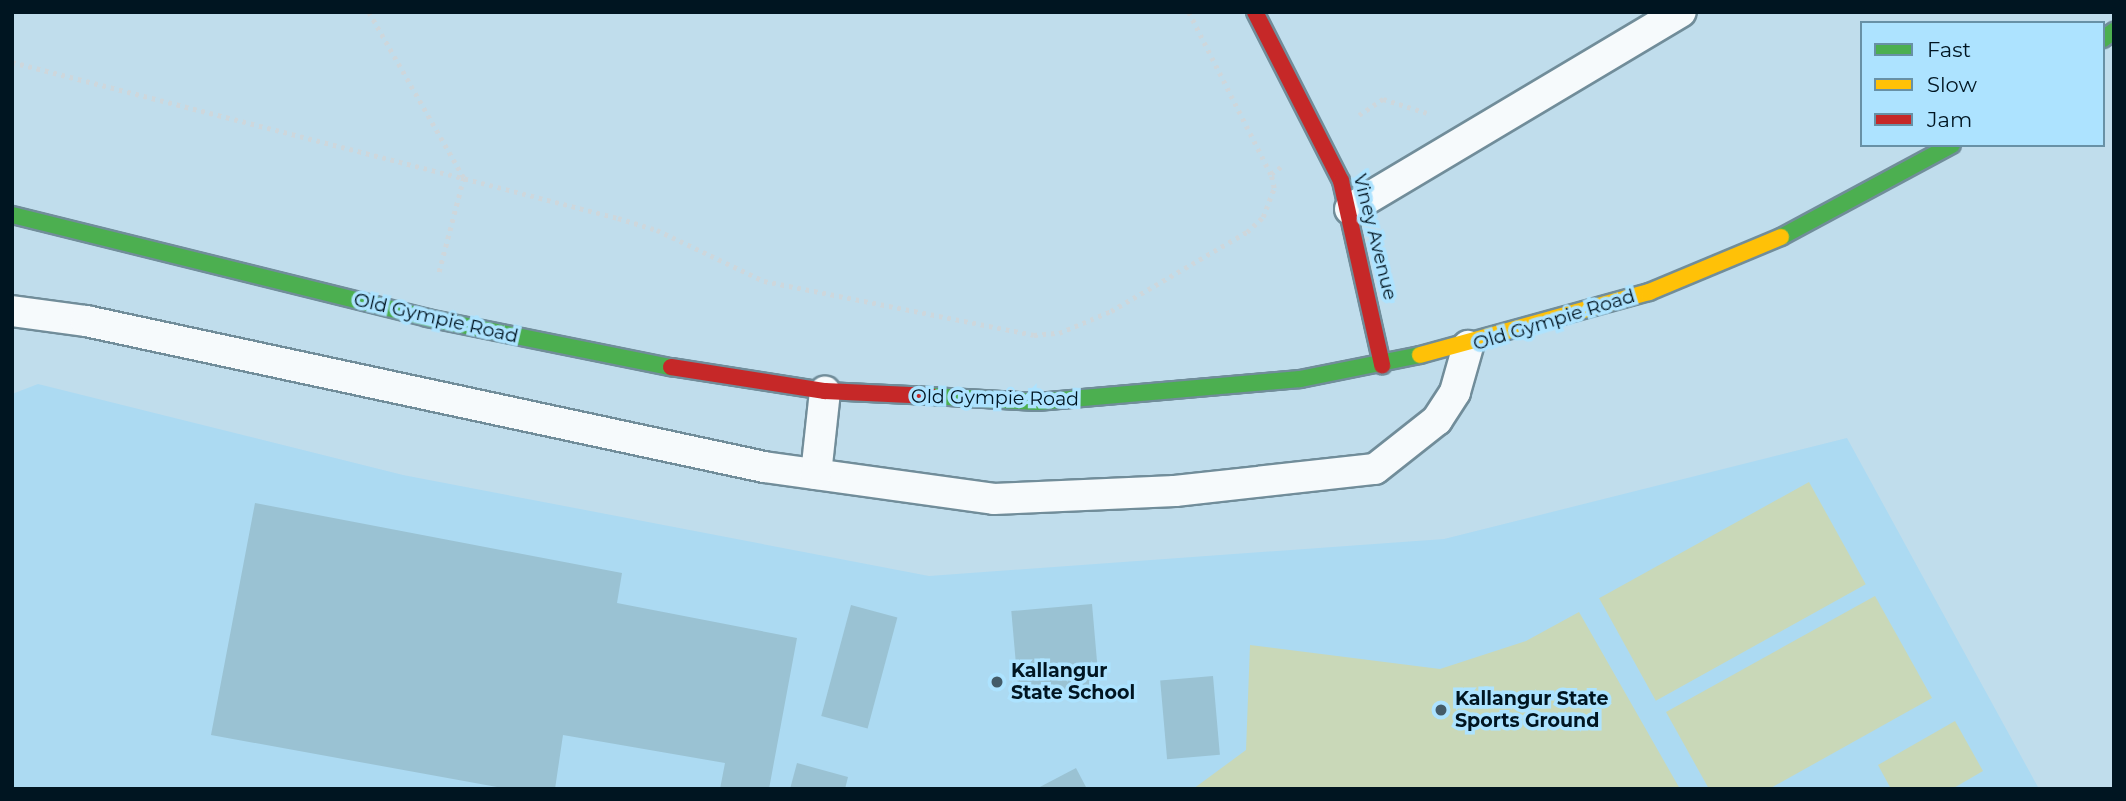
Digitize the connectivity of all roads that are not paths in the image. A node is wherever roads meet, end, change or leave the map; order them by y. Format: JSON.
{"nodes":[{"id":1,"x":1255,"y":12,"type":"edge"},
{"id":2,"x":1681,"y":12,"type":"edge"},
{"id":3,"x":1949,"y":147,"type":"edge"},
{"id":4,"x":1350,"y":209,"type":"junction"},
{"id":5,"x":12,"y":215,"type":"edge"},
{"id":6,"x":12,"y":311,"type":"edge"},
{"id":7,"x":1468,"y":346,"type":"junction"},
{"id":8,"x":1382,"y":365,"type":"junction"},
{"id":9,"x":825,"y":391,"type":"junction"},
{"id":10,"x":816,"y":474,"type":"junction"}],
"edges":[{"from":1,"to":4,"type":"main road","name":"Viney Avenue"},
{"from":2,"to":4,"type":"lane"},
{"from":3,"to":7,"type":"main road","name":"Old Gympie Road"},
{"from":4,"to":8,"type":"main road","name":"Viney Avenue"},
{"from":5,"to":9,"type":"main road","name":"Old Gympie Road"},
{"from":6,"to":10,"type":"lane"},
{"from":7,"to":8,"type":"main road","name":"Old Gympie Road"},
{"from":7,"to":10,"type":"lane"},
{"from":8,"to":9,"type":"main road","name":"Old Gympie Road"},
{"from":9,"to":10,"type":"lane"}]}
